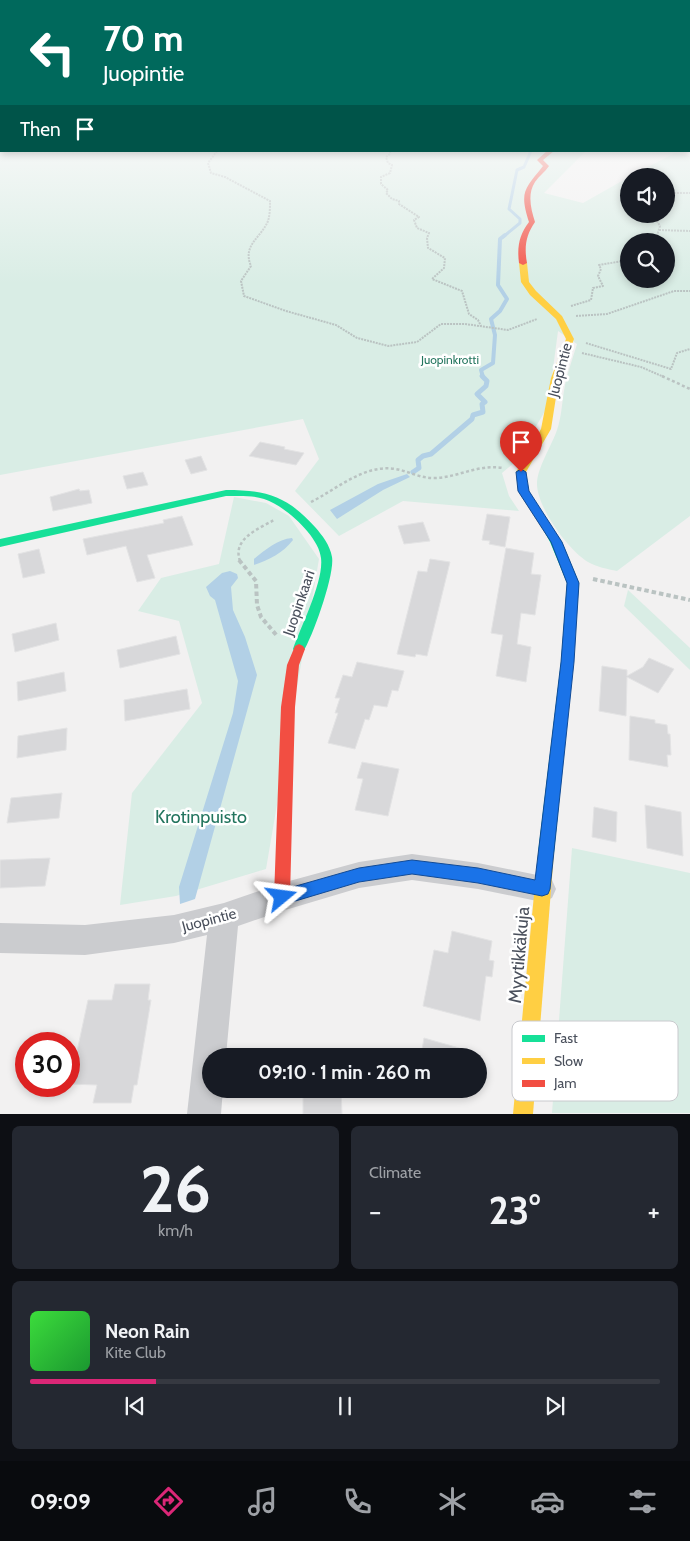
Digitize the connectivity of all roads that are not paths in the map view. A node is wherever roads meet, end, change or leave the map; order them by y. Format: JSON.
{"nodes":[{"id":1,"x":534,"y":180,"type":"edge"},
{"id":2,"x":0,"y":543,"type":"edge"},
{"id":3,"x":542,"y":889,"type":"junction"},
{"id":4,"x":282,"y":897,"type":"junction"},
{"id":5,"x":224,"y":917,"type":"junction"},
{"id":6,"x":0,"y":938,"type":"edge"},
{"id":7,"x":531,"y":1021,"type":"edge"},
{"id":8,"x":524,"y":1101,"type":"edge"},
{"id":9,"x":204,"y":1114,"type":"edge"},
{"id":10,"x":523,"y":1114,"type":"edge"}],
"edges":[{"from":1,"to":3,"type":"street","name":"Juopintie"},
{"from":2,"to":4,"type":"street","name":"Juopinkaari"},
{"from":3,"to":4,"type":"street","name":"Juopintie"},
{"from":3,"to":7,"type":"street","name":"Myytikkäkuja"},
{"from":4,"to":5,"type":"street","name":"Juopintie"},
{"from":5,"to":6,"type":"street","name":"Juopintie"},
{"from":5,"to":9,"type":"street"},
{"from":8,"to":10,"type":"street","name":"Myytikkäkuja"}]}
